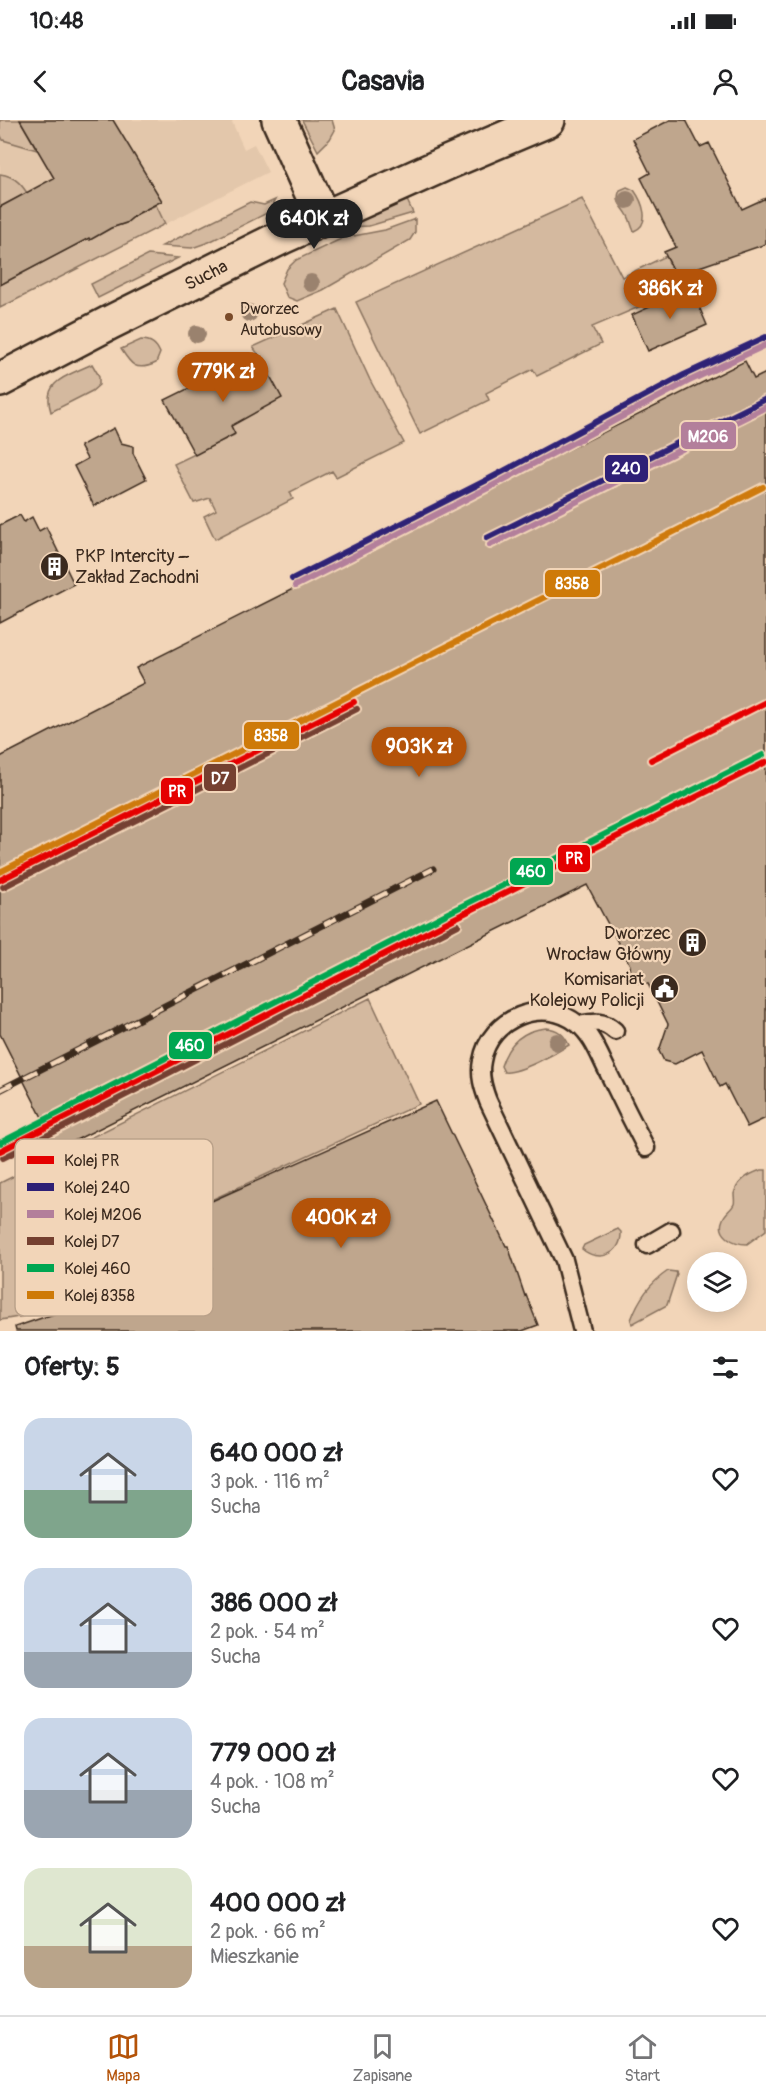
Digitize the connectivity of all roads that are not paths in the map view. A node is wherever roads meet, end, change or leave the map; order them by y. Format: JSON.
{"nodes":[{"id":1,"x":279,"y":120,"type":"edge"},
{"id":2,"x":548,"y":120,"type":"edge"},
{"id":3,"x":323,"y":218,"type":"junction"},
{"id":4,"x":0,"y":380,"type":"edge"},
{"id":5,"x":579,"y":1025,"type":"junction"},
{"id":6,"x":615,"y":1031,"type":"dead end"},
{"id":7,"x":645,"y":1148,"type":"dead end"},
{"id":8,"x":671,"y":1231,"type":"dead end"},
{"id":9,"x":647,"y":1245,"type":"dead end"},
{"id":10,"x":582,"y":1331,"type":"edge"}],
"edges":[{"from":1,"to":3,"type":"street"},
{"from":2,"to":3,"type":"street","name":"Sucha"},
{"from":3,"to":4,"type":"street","name":"Sucha"},
{"from":5,"to":6,"type":"lane"},
{"from":5,"to":7,"type":"lane"},
{"from":5,"to":10,"type":"lane"},
{"from":8,"to":9,"type":"lane"}]}
